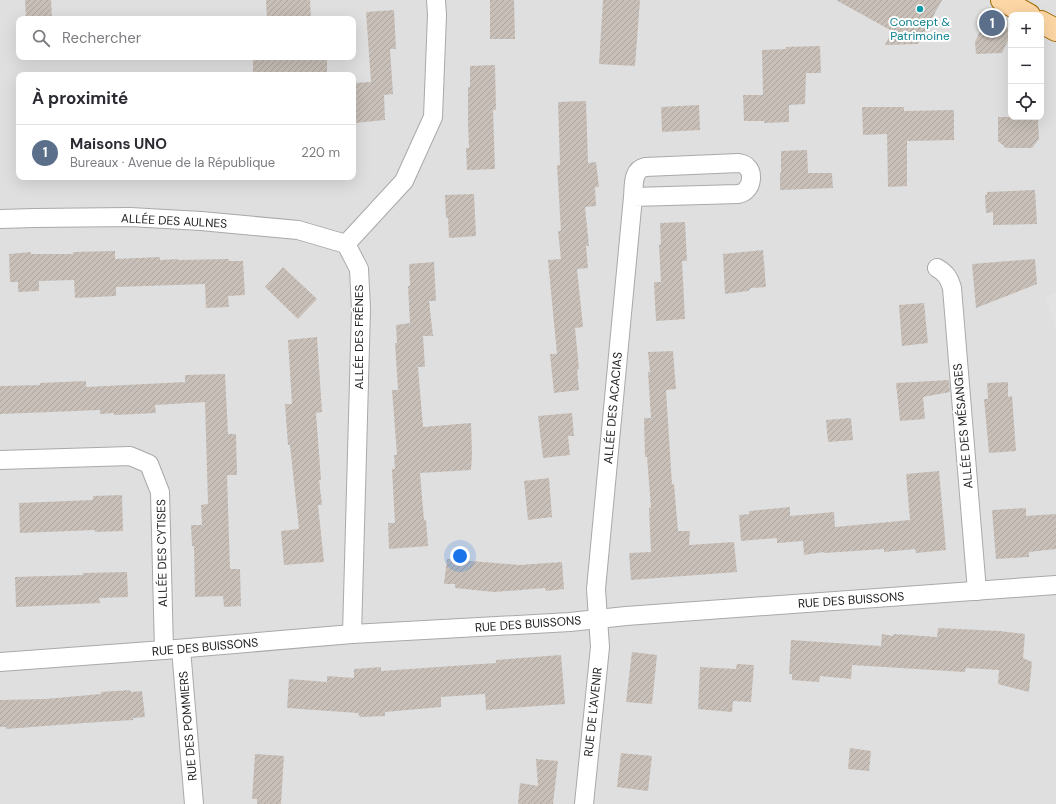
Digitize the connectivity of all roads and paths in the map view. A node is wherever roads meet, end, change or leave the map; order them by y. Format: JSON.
{"nodes":[{"id":1,"x":436,"y":0,"type":"edge"},
{"id":2,"x":1002,"y":0,"type":"edge"},
{"id":3,"x":1024,"y":12,"type":"edge"},
{"id":4,"x":1044,"y":24,"type":"edge"},
{"id":5,"x":1056,"y":30,"type":"edge"},
{"id":6,"x":633,"y":197,"type":"junction"},
{"id":7,"x":0,"y":219,"type":"edge"},
{"id":8,"x":346,"y":244,"type":"junction"},
{"id":9,"x":937,"y":268,"type":"dead end"},
{"id":10,"x":0,"y":460,"type":"edge"},
{"id":11,"x":1056,"y":585,"type":"edge"},
{"id":12,"x":977,"y":591,"type":"junction"},
{"id":13,"x":598,"y":619,"type":"junction"},
{"id":14,"x":352,"y":634,"type":"junction"},
{"id":15,"x":173,"y":650,"type":"junction"},
{"id":16,"x":0,"y":662,"type":"edge"},
{"id":17,"x":194,"y":804,"type":"edge"},
{"id":18,"x":584,"y":804,"type":"edge"}],
"edges":[{"from":1,"to":8,"type":"street"},
{"from":2,"to":3,"type":"main road"},
{"from":4,"to":5,"type":"main road"},
{"from":6,"to":6,"type":"street","name":"ALLÉE DES ACACIAS"},
{"from":6,"to":13,"type":"street","name":"ALLÉE DES ACACIAS"},
{"from":7,"to":8,"type":"street","name":"ALLÉE DES AULNES"},
{"from":8,"to":14,"type":"street","name":"ALLÉE DES FRÊNES"},
{"from":9,"to":12,"type":"street","name":"ALLÉE DES MÉSANGES"},
{"from":10,"to":15,"type":"street","name":"ALLÉE DES CYTISES"},
{"from":11,"to":12,"type":"street","name":"RUE DES BUISSONS"},
{"from":12,"to":13,"type":"street","name":"RUE DES BUISSONS"},
{"from":13,"to":14,"type":"street","name":"RUE DES BUISSONS"},
{"from":13,"to":18,"type":"street","name":"RUE DE L'AVENIR"},
{"from":14,"to":15,"type":"street","name":"RUE DES BUISSONS"},
{"from":15,"to":16,"type":"street","name":"RUE DES BUISSONS"},
{"from":15,"to":17,"type":"street","name":"RUE DES POMMIERS"}]}
